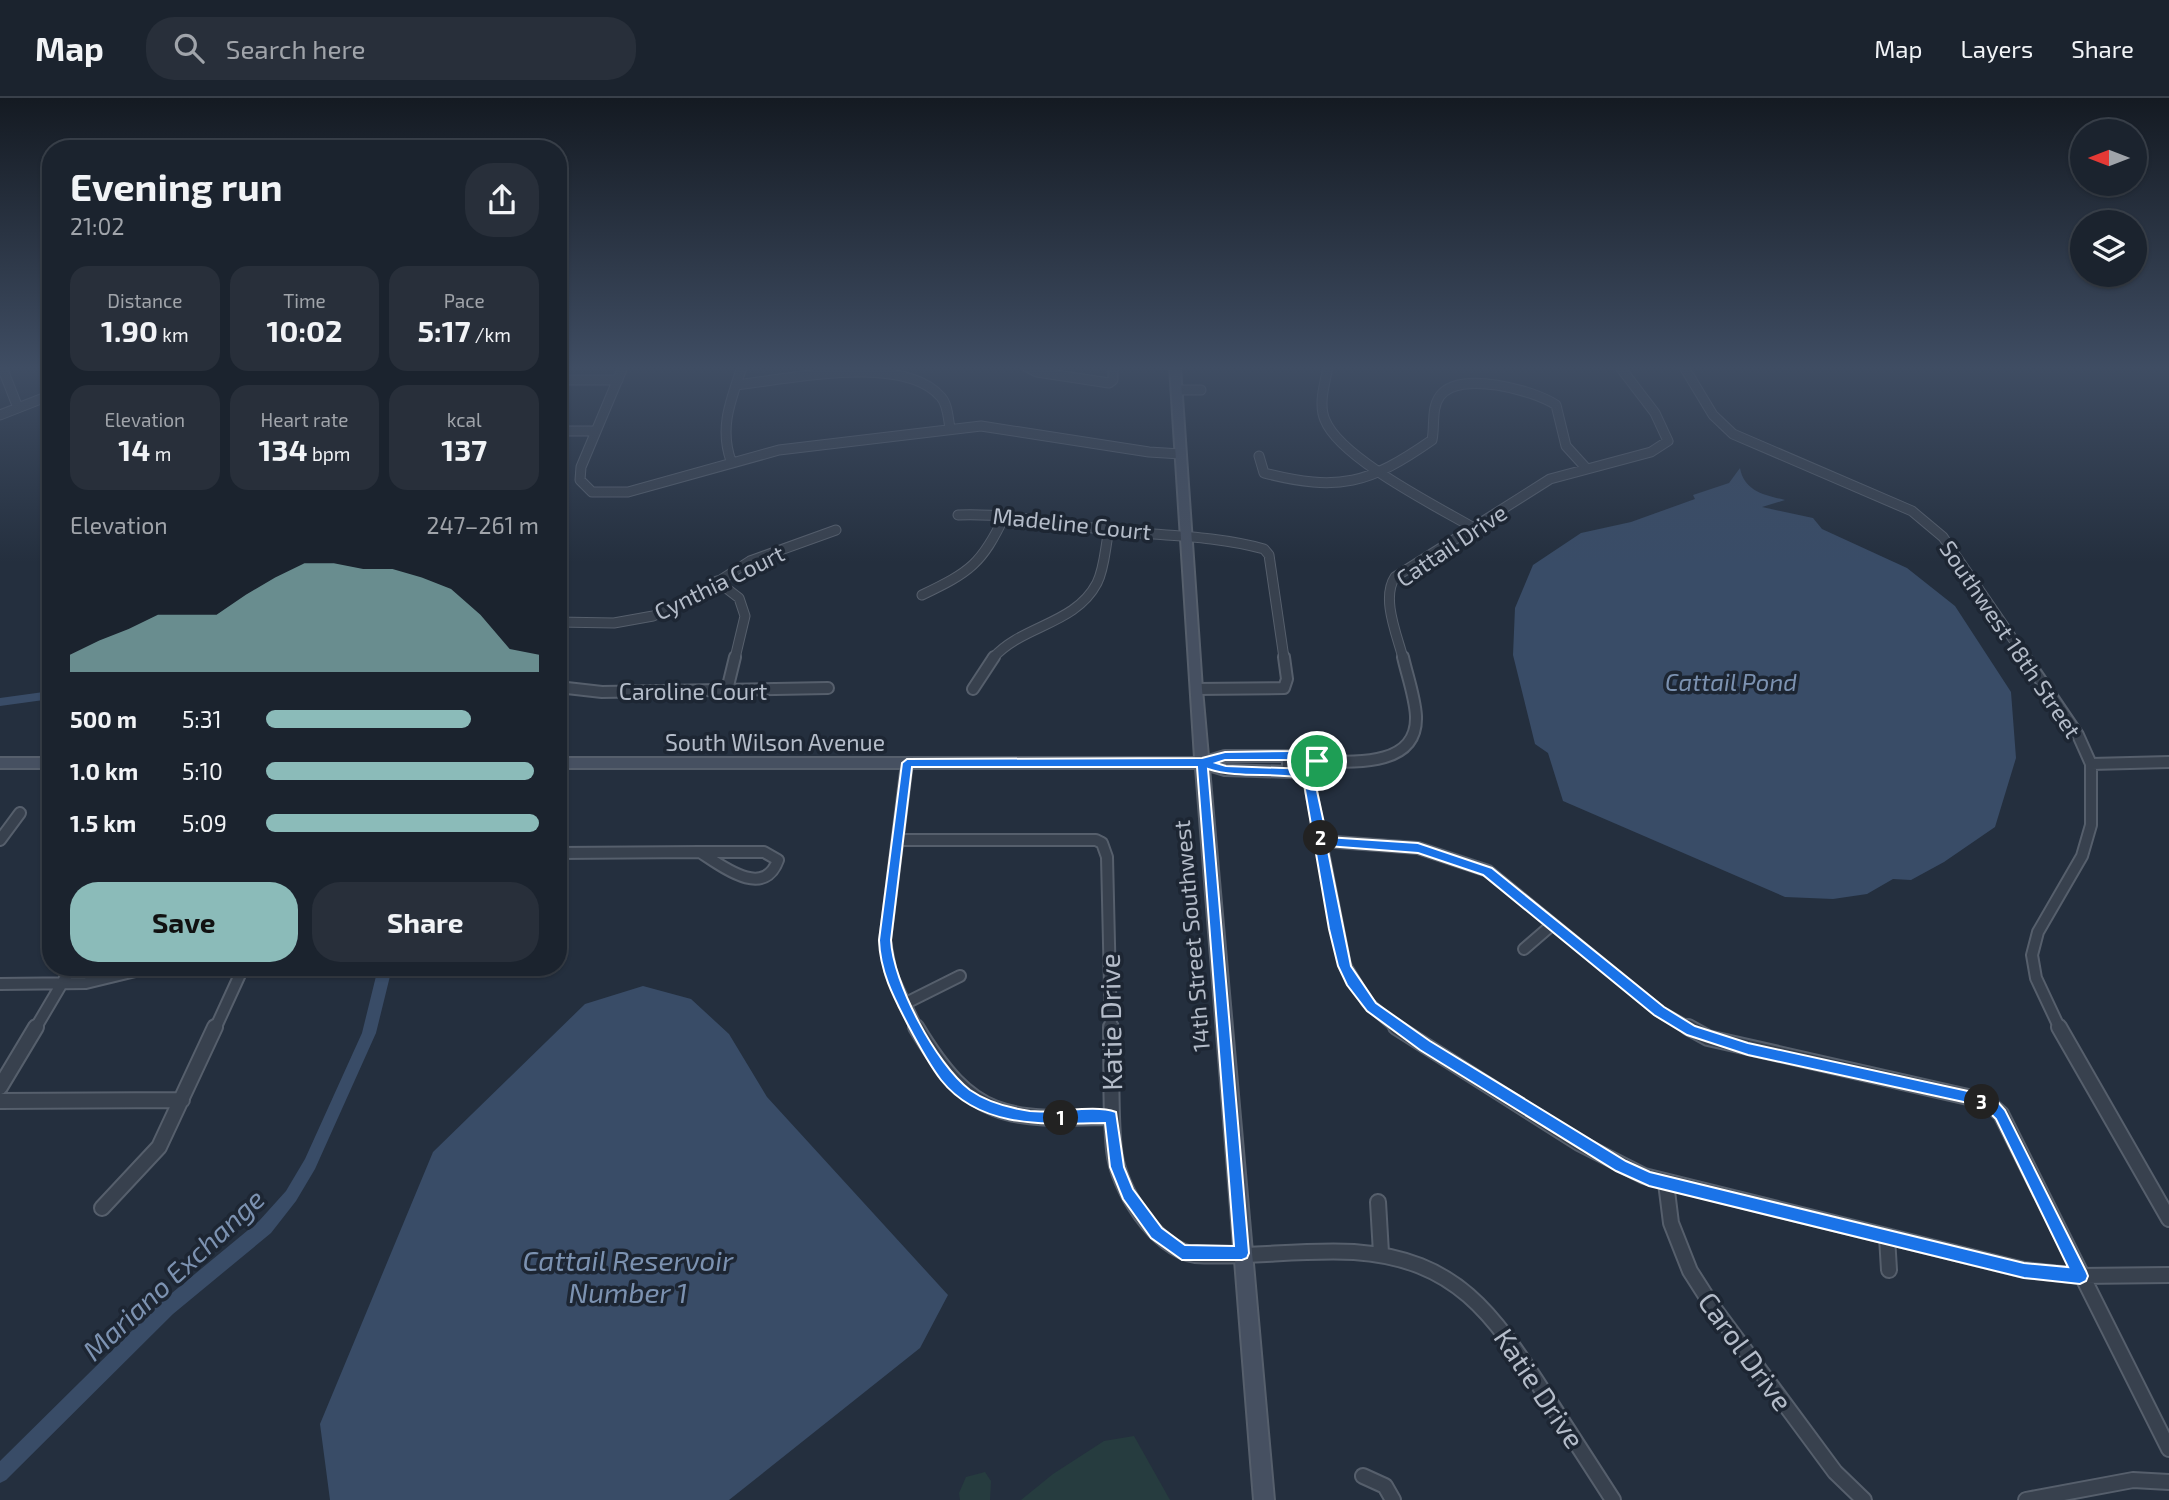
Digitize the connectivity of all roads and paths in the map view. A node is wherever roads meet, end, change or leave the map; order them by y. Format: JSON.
{"nodes":[{"id":1,"x":595,"y":432,"type":"edge"},
{"id":2,"x":723,"y":432,"type":"edge"},
{"id":3,"x":916,"y":432,"type":"edge"},
{"id":4,"x":1023,"y":432,"type":"edge"},
{"id":5,"x":1180,"y":432,"type":"edge"},
{"id":6,"x":1333,"y":432,"type":"edge"},
{"id":7,"x":1433,"y":432,"type":"edge"},
{"id":8,"x":1563,"y":432,"type":"edge"},
{"id":9,"x":1665,"y":432,"type":"edge"},
{"id":10,"x":1731,"y":432,"type":"edge"},
{"id":11,"x":1181,"y":454,"type":"junction"},
{"id":12,"x":1259,"y":456,"type":"dead end"},
{"id":13,"x":731,"y":461,"type":"junction"},
{"id":14,"x":1586,"y":468,"type":"junction"},
{"id":15,"x":1382,"y":471,"type":"junction"},
{"id":16,"x":958,"y":515,"type":"dead end"},
{"id":17,"x":1005,"y":515,"type":"junction"},
{"id":18,"x":1472,"y":527,"type":"junction"},
{"id":19,"x":836,"y":530,"type":"dead end"},
{"id":20,"x":1109,"y":530,"type":"junction"},
{"id":21,"x":1186,"y":535,"type":"junction"},
{"id":22,"x":718,"y":581,"type":"junction"},
{"id":23,"x":922,"y":595,"type":"dead end"},
{"id":24,"x":567,"y":622,"type":"edge"},
{"id":25,"x":567,"y":688,"type":"edge"},
{"id":26,"x":828,"y":688,"type":"dead end"},
{"id":27,"x":972,"y":689,"type":"dead end"},
{"id":28,"x":1196,"y":689,"type":"junction"},
{"id":29,"x":727,"y":691,"type":"junction"},
{"id":30,"x":1290,"y":756,"type":"junction"},
{"id":31,"x":1317,"y":761,"type":"junction"},
{"id":32,"x":2169,"y":762,"type":"edge"},
{"id":33,"x":0,"y":763,"type":"edge"},
{"id":34,"x":42,"y":763,"type":"edge"},
{"id":35,"x":567,"y":763,"type":"edge"},
{"id":36,"x":907,"y":763,"type":"junction"},
{"id":37,"x":1202,"y":763,"type":"junction"},
{"id":38,"x":2091,"y":764,"type":"junction"},
{"id":39,"x":1292,"y":772,"type":"junction"},
{"id":40,"x":1308,"y":775,"type":"junction"},
{"id":41,"x":20,"y":813,"type":"dead end"},
{"id":42,"x":0,"y":840,"type":"edge"},
{"id":43,"x":898,"y":840,"type":"junction"},
{"id":44,"x":1322,"y":841,"type":"junction"},
{"id":45,"x":699,"y":852,"type":"junction"},
{"id":46,"x":567,"y":853,"type":"edge"},
{"id":47,"x":1553,"y":924,"type":"junction"},
{"id":48,"x":1524,"y":949,"type":"dead end"},
{"id":49,"x":66,"y":976,"type":"edge"},
{"id":50,"x":116,"y":976,"type":"edge"},
{"id":51,"x":239,"y":976,"type":"edge"},
{"id":52,"x":960,"y":976,"type":"dead end"},
{"id":53,"x":0,"y":984,"type":"edge"},
{"id":54,"x":61,"y":984,"type":"junction"},
{"id":55,"x":904,"y":1004,"type":"junction"},
{"id":56,"x":0,"y":1087,"type":"edge"},
{"id":57,"x":182,"y":1100,"type":"junction"},
{"id":58,"x":0,"y":1101,"type":"edge"},
{"id":59,"x":1111,"y":1117,"type":"junction"},
{"id":60,"x":1666,"y":1183,"type":"junction"},
{"id":61,"x":1378,"y":1202,"type":"dead end"},
{"id":62,"x":102,"y":1208,"type":"dead end"},
{"id":63,"x":2169,"y":1219,"type":"edge"},
{"id":64,"x":1887,"y":1237,"type":"junction"},
{"id":65,"x":1242,"y":1253,"type":"junction"},
{"id":66,"x":1381,"y":1253,"type":"junction"},
{"id":67,"x":1889,"y":1270,"type":"dead end"},
{"id":68,"x":2169,"y":1275,"type":"edge"},
{"id":69,"x":2080,"y":1276,"type":"junction"},
{"id":70,"x":2169,"y":1449,"type":"edge"},
{"id":71,"x":1363,"y":1476,"type":"dead end"},
{"id":72,"x":2169,"y":1482,"type":"edge"},
{"id":73,"x":1265,"y":1500,"type":"edge"},
{"id":74,"x":1393,"y":1500,"type":"edge"},
{"id":75,"x":1613,"y":1500,"type":"edge"},
{"id":76,"x":1864,"y":1500,"type":"edge"},
{"id":77,"x":2026,"y":1500,"type":"edge"}],
"edges":[{"from":1,"to":13,"type":"street"},
{"from":2,"to":13,"type":"street"},
{"from":3,"to":13,"type":"street"},
{"from":4,"to":11,"type":"street"},
{"from":5,"to":11,"type":"main road","name":"14th Street Southwest"},
{"from":6,"to":15,"type":"street"},
{"from":7,"to":15,"type":"street"},
{"from":8,"to":14,"type":"street"},
{"from":9,"to":14,"type":"street","name":"Cattail Drive"},
{"from":10,"to":38,"type":"street","name":"Southwest 18th Street"},
{"from":11,"to":21,"type":"main road","name":"14th Street Southwest"},
{"from":12,"to":15,"type":"street"},
{"from":14,"to":18,"type":"street","name":"Cattail Drive"},
{"from":15,"to":18,"type":"street"},
{"from":16,"to":17,"type":"street","name":"Madeline Court"},
{"from":17,"to":20,"type":"street","name":"Madeline Court"},
{"from":17,"to":23,"type":"street"},
{"from":18,"to":31,"type":"street","name":"Cattail Drive"},
{"from":19,"to":22,"type":"street","name":"Cynthia Court"},
{"from":20,"to":21,"type":"street","name":"Madeline Court"},
{"from":20,"to":27,"type":"street"},
{"from":21,"to":28,"type":"main road","name":"14th Street Southwest"},
{"from":21,"to":28,"type":"street","name":"Madeline Court"},
{"from":22,"to":24,"type":"street","name":"Cynthia Court"},
{"from":22,"to":29,"type":"street"},
{"from":25,"to":29,"type":"street","name":"Caroline Court"},
{"from":26,"to":29,"type":"street","name":"Caroline Court"},
{"from":28,"to":37,"type":"main road","name":"14th Street Southwest"},
{"from":30,"to":31,"type":"street"},
{"from":30,"to":37,"type":"street","name":"South Wilson Avenue"},
{"from":30,"to":39,"type":"street"},
{"from":31,"to":40,"type":"street"},
{"from":32,"to":38,"type":"street"},
{"from":33,"to":34,"type":"main road"},
{"from":35,"to":36,"type":"main road","name":"South Wilson Avenue"},
{"from":36,"to":37,"type":"main road","name":"South Wilson Avenue"},
{"from":36,"to":43,"type":"street"},
{"from":37,"to":39,"type":"street","name":"South Wilson Avenue"},
{"from":37,"to":65,"type":"main road","name":"14th Street Southwest"},
{"from":38,"to":63,"type":"street","name":"Southwest 18th Street"},
{"from":39,"to":40,"type":"street"},
{"from":40,"to":44,"type":"street"},
{"from":41,"to":42,"type":"street"},
{"from":43,"to":55,"type":"street"},
{"from":43,"to":59,"type":"street","name":"Katie Drive"},
{"from":44,"to":47,"type":"street"},
{"from":44,"to":60,"type":"street"},
{"from":45,"to":45,"type":"street"},
{"from":45,"to":46,"type":"street"},
{"from":47,"to":48,"type":"street"},
{"from":47,"to":69,"type":"street"},
{"from":49,"to":54,"type":"street"},
{"from":50,"to":54,"type":"street"},
{"from":51,"to":57,"type":"street"},
{"from":52,"to":55,"type":"street"},
{"from":53,"to":54,"type":"street"},
{"from":54,"to":56,"type":"street"},
{"from":55,"to":59,"type":"street"},
{"from":57,"to":58,"type":"street"},
{"from":57,"to":62,"type":"street"},
{"from":59,"to":65,"type":"street","name":"Katie Drive"},
{"from":60,"to":64,"type":"street"},
{"from":60,"to":76,"type":"street","name":"Carol Drive"},
{"from":61,"to":66,"type":"street"},
{"from":64,"to":67,"type":"street"},
{"from":64,"to":69,"type":"street"},
{"from":65,"to":66,"type":"street","name":"Katie Drive"},
{"from":65,"to":73,"type":"main road","name":"14th Street Southwest"},
{"from":66,"to":75,"type":"street","name":"Katie Drive"},
{"from":68,"to":69,"type":"street"},
{"from":69,"to":70,"type":"street"},
{"from":71,"to":74,"type":"street"},
{"from":72,"to":77,"type":"street"}]}
